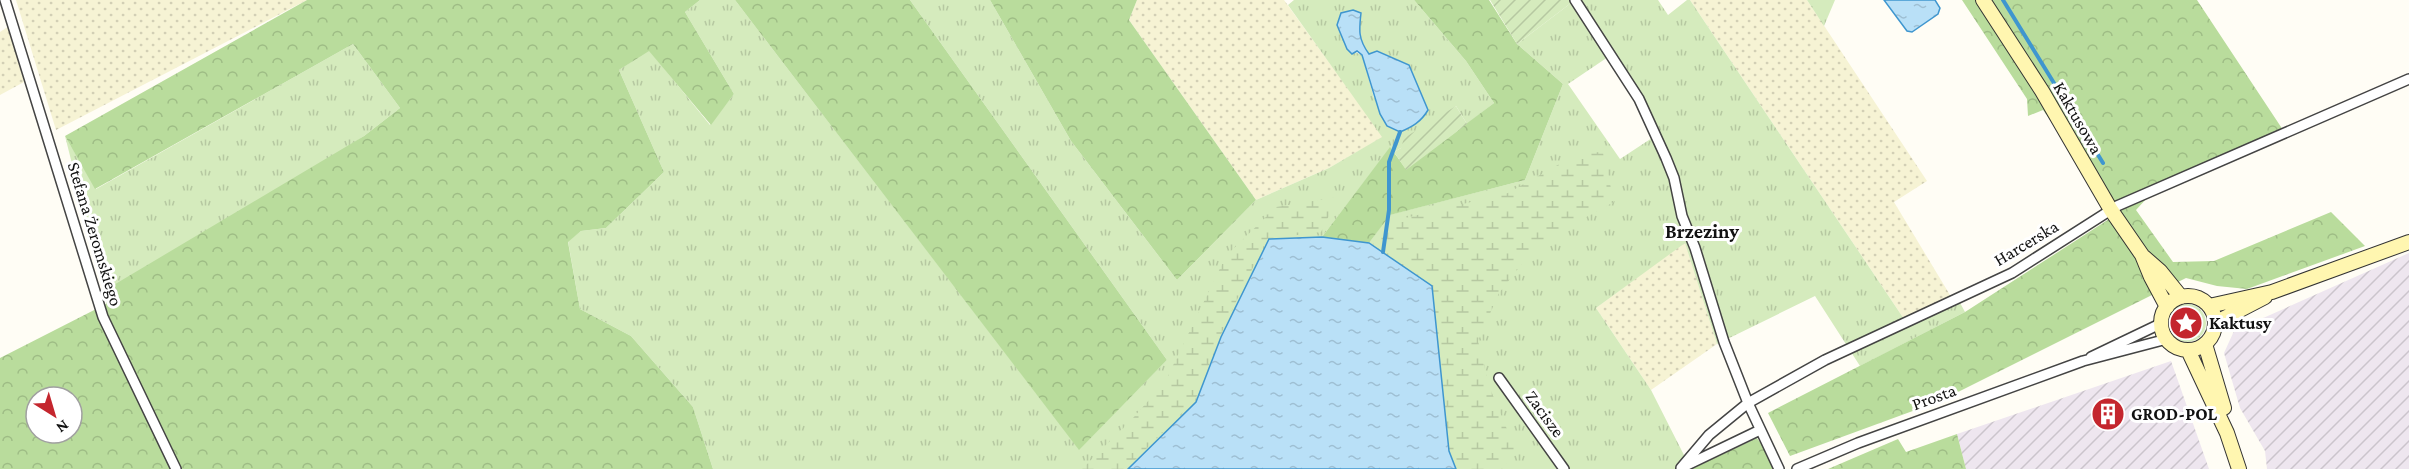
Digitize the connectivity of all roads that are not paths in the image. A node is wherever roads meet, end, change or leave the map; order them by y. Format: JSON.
{"nodes":[{"id":1,"x":5,"y":0,"type":"edge"},
{"id":2,"x":1575,"y":0,"type":"edge"},
{"id":3,"x":1983,"y":0,"type":"edge"},
{"id":4,"x":2409,"y":79,"type":"edge"},
{"id":5,"x":2111,"y":210,"type":"junction"},
{"id":6,"x":2409,"y":242,"type":"edge"},
{"id":7,"x":2142,"y":255,"type":"junction"},
{"id":8,"x":2181,"y":297,"type":"junction"},
{"id":9,"x":2243,"y":303,"type":"junction"},
{"id":10,"x":2209,"y":306,"type":"junction"},
{"id":11,"x":2167,"y":307,"type":"junction"},
{"id":12,"x":2162,"y":323,"type":"junction"},
{"id":13,"x":2215,"y":323,"type":"junction"},
{"id":14,"x":2167,"y":339,"type":"junction"},
{"id":15,"x":2205,"y":344,"type":"junction"},
{"id":16,"x":2188,"y":350,"type":"junction"},
{"id":17,"x":2084,"y":361,"type":"junction"},
{"id":18,"x":1499,"y":378,"type":"dead end"},
{"id":19,"x":1748,"y":403,"type":"junction"},
{"id":20,"x":2220,"y":409,"type":"junction"},
{"id":21,"x":1760,"y":430,"type":"junction"},
{"id":22,"x":176,"y":469,"type":"edge"},
{"id":23,"x":1564,"y":469,"type":"edge"},
{"id":24,"x":1680,"y":469,"type":"edge"},
{"id":25,"x":1779,"y":469,"type":"edge"},
{"id":26,"x":1797,"y":469,"type":"edge"},
{"id":27,"x":2239,"y":469,"type":"edge"}],
"edges":[{"from":1,"to":22,"type":"street","name":"Stefana Żeromskiego"},
{"from":2,"to":19,"type":"street"},
{"from":3,"to":5,"type":"main road","name":"Kaktusowa"},
{"from":4,"to":5,"type":"street","name":"Harcerska"},
{"from":5,"to":7,"type":"main road","name":"Kaktusowa"},
{"from":5,"to":19,"type":"street","name":"Harcerska"},
{"from":6,"to":9,"type":"main road"},
{"from":7,"to":8,"type":"main road","name":"Kaktusowa"},
{"from":7,"to":11,"type":"main road","name":"Kaktusowa"},
{"from":8,"to":10,"type":"main road"},
{"from":8,"to":11,"type":"main road"},
{"from":9,"to":10,"type":"main road"},
{"from":9,"to":13,"type":"main road"},
{"from":10,"to":13,"type":"main road"},
{"from":11,"to":12,"type":"main road"},
{"from":12,"to":14,"type":"main road"},
{"from":12,"to":17,"type":"street","name":"Prosta"},
{"from":13,"to":15,"type":"main road"},
{"from":14,"to":16,"type":"main road"},
{"from":14,"to":17,"type":"street","name":"Prosta"},
{"from":15,"to":16,"type":"main road"},
{"from":15,"to":20,"type":"main road"},
{"from":16,"to":20,"type":"main road"},
{"from":17,"to":26,"type":"street","name":"Prosta"},
{"from":18,"to":23,"type":"street","name":"Zacisze"},
{"from":19,"to":21,"type":"street"},
{"from":19,"to":24,"type":"street","name":"Harcerska"},
{"from":20,"to":27,"type":"main road"},
{"from":21,"to":24,"type":"street","name":"Harcerska"},
{"from":21,"to":25,"type":"street"}]}
